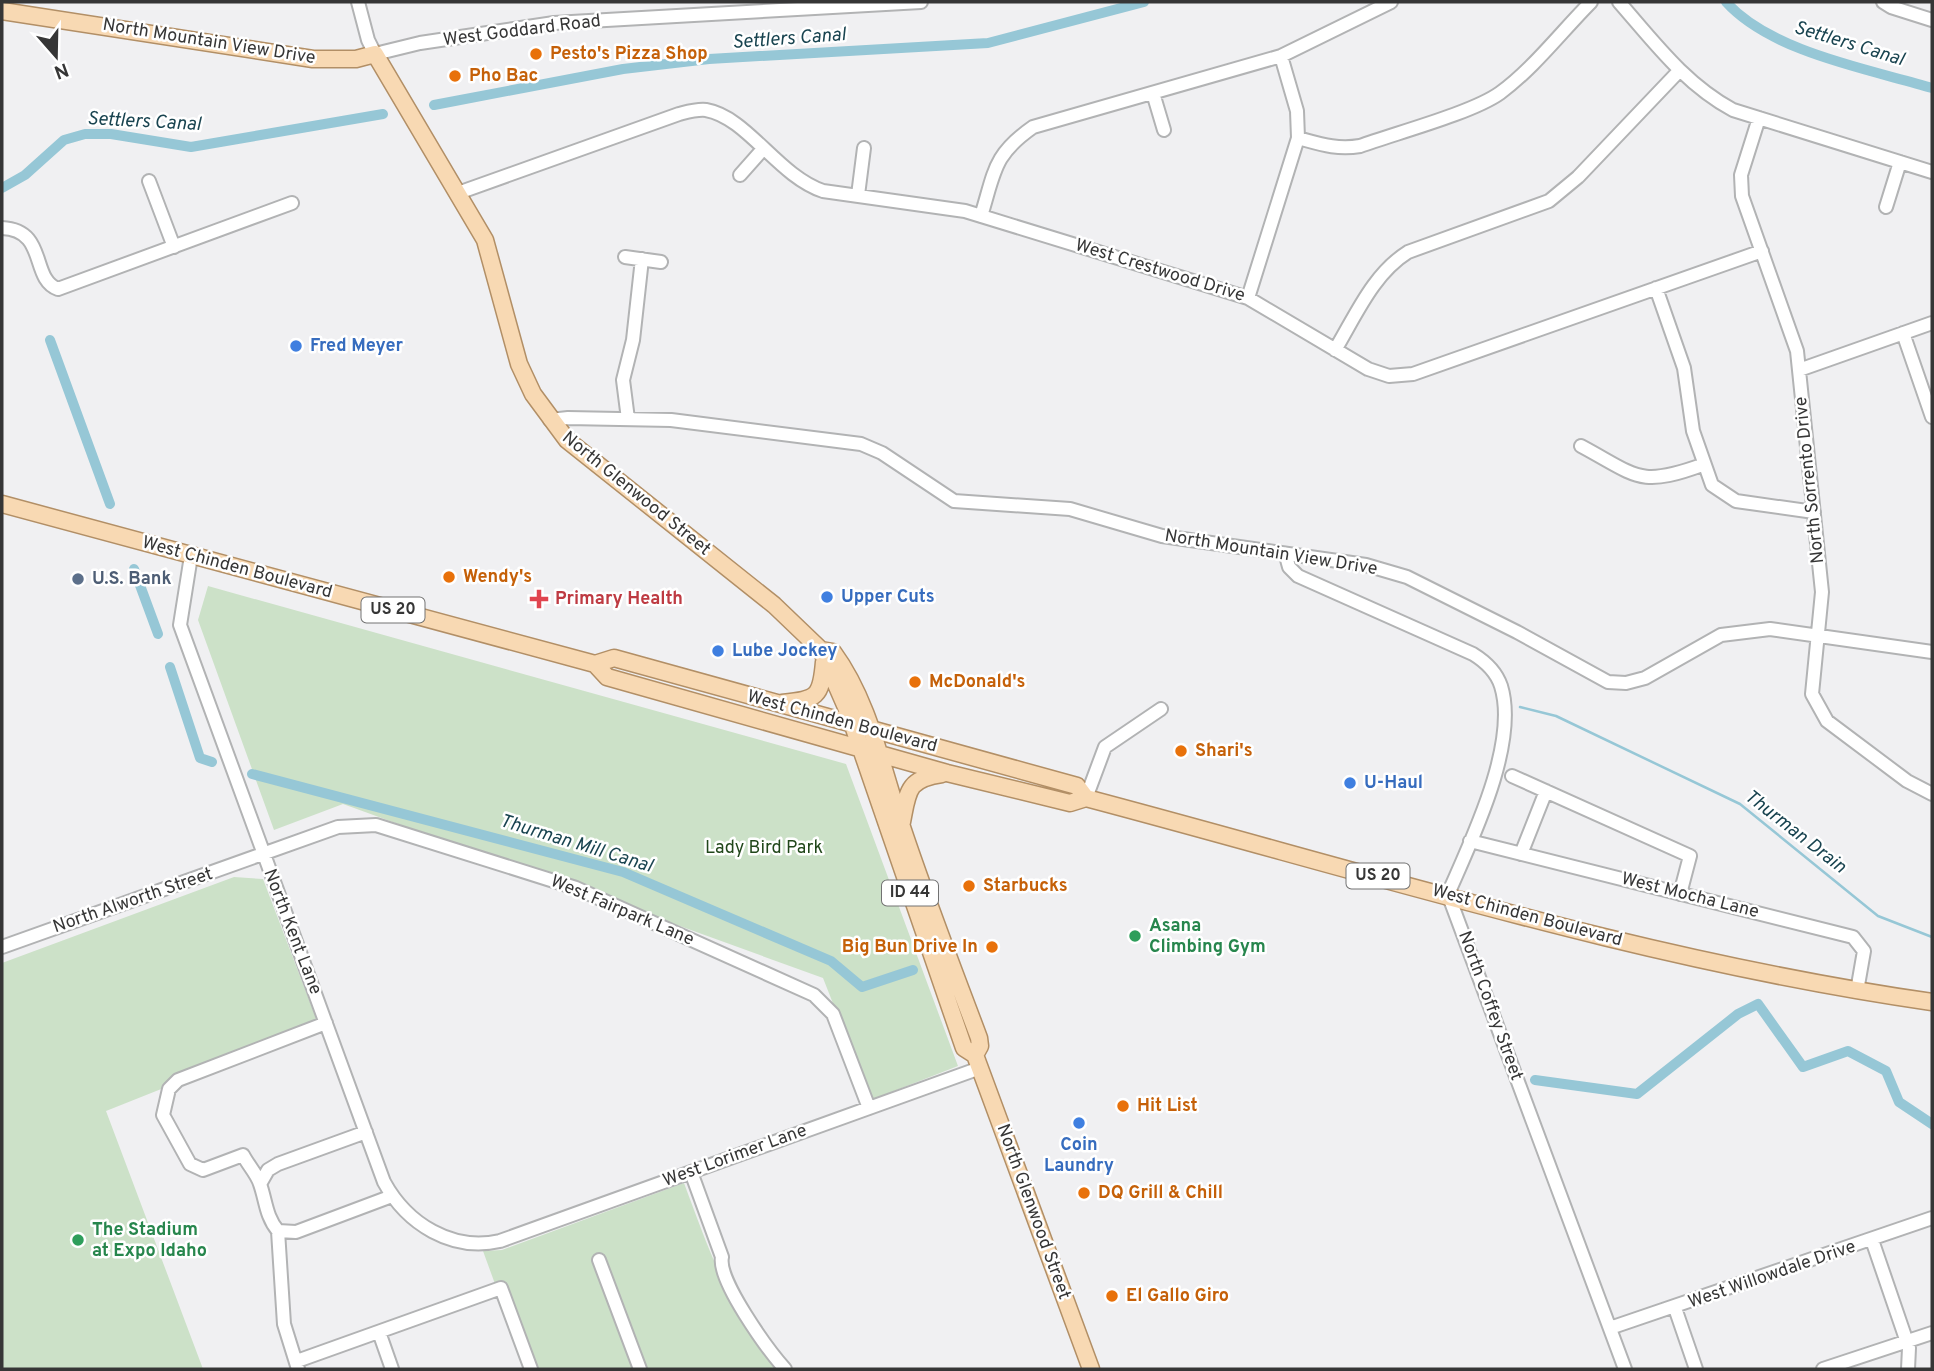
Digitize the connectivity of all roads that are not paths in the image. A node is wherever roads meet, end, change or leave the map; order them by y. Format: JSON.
{"nodes":[{"id":1,"x":358,"y":2,"type":"edge"},
{"id":2,"x":921,"y":2,"type":"edge"},
{"id":3,"x":1391,"y":2,"type":"edge"},
{"id":4,"x":1591,"y":2,"type":"edge"},
{"id":5,"x":1619,"y":2,"type":"edge"},
{"id":6,"x":1883,"y":2,"type":"edge"},
{"id":7,"x":2,"y":10,"type":"edge"},
{"id":8,"x":1932,"y":20,"type":"edge"},
{"id":9,"x":375,"y":54,"type":"junction"},
{"id":10,"x":1281,"y":56,"type":"junction"},
{"id":11,"x":1679,"y":71,"type":"junction"},
{"id":12,"x":1153,"y":93,"type":"junction"},
{"id":13,"x":1759,"y":118,"type":"junction"},
{"id":14,"x":1164,"y":130,"type":"dead end"},
{"id":15,"x":1298,"y":138,"type":"junction"},
{"id":16,"x":864,"y":148,"type":"dead end"},
{"id":17,"x":763,"y":149,"type":"junction"},
{"id":18,"x":1900,"y":162,"type":"junction"},
{"id":19,"x":1932,"y":172,"type":"edge"},
{"id":20,"x":740,"y":175,"type":"dead end"},
{"id":21,"x":149,"y":181,"type":"dead end"},
{"id":22,"x":458,"y":193,"type":"junction"},
{"id":23,"x":858,"y":195,"type":"junction"},
{"id":24,"x":292,"y":202,"type":"dead end"},
{"id":25,"x":1886,"y":207,"type":"dead end"},
{"id":26,"x":981,"y":216,"type":"junction"},
{"id":27,"x":2,"y":228,"type":"edge"},
{"id":28,"x":174,"y":247,"type":"junction"},
{"id":29,"x":1762,"y":251,"type":"junction"},
{"id":30,"x":625,"y":257,"type":"dead end"},
{"id":31,"x":642,"y":259,"type":"junction"},
{"id":32,"x":661,"y":262,"type":"dead end"},
{"id":33,"x":1656,"y":288,"type":"junction"},
{"id":34,"x":1248,"y":298,"type":"junction"},
{"id":35,"x":1932,"y":323,"type":"edge"},
{"id":36,"x":1903,"y":333,"type":"junction"},
{"id":37,"x":1335,"y":350,"type":"junction"},
{"id":38,"x":1799,"y":370,"type":"junction"},
{"id":39,"x":1932,"y":417,"type":"edge"},
{"id":40,"x":628,"y":419,"type":"junction"},
{"id":41,"x":550,"y":420,"type":"junction"},
{"id":42,"x":1581,"y":446,"type":"dead end"},
{"id":43,"x":1702,"y":465,"type":"junction"},
{"id":44,"x":2,"y":504,"type":"edge"},
{"id":45,"x":1814,"y":512,"type":"junction"},
{"id":46,"x":191,"y":556,"type":"junction"},
{"id":47,"x":1286,"y":556,"type":"junction"},
{"id":48,"x":1816,"y":636,"type":"junction"},
{"id":49,"x":1932,"y":652,"type":"edge"},
{"id":50,"x":822,"y":656,"type":"junction"},
{"id":51,"x":595,"y":664,"type":"junction"},
{"id":52,"x":773,"y":704,"type":"junction"},
{"id":53,"x":1161,"y":709,"type":"dead end"},
{"id":54,"x":852,"y":725,"type":"junction"},
{"id":55,"x":870,"y":730,"type":"junction"},
{"id":56,"x":859,"y":748,"type":"junction"},
{"id":57,"x":877,"y":753,"type":"junction"},
{"id":58,"x":947,"y":773,"type":"junction"},
{"id":59,"x":1512,"y":776,"type":"dead end"},
{"id":60,"x":1546,"y":792,"type":"junction"},
{"id":61,"x":1932,"y":794,"type":"edge"},
{"id":62,"x":1086,"y":797,"type":"junction"},
{"id":63,"x":901,"y":825,"type":"junction"},
{"id":64,"x":1470,"y":841,"type":"junction"},
{"id":65,"x":1521,"y":854,"type":"junction"},
{"id":66,"x":264,"y":856,"type":"junction"},
{"id":67,"x":1448,"y":894,"type":"junction"},
{"id":68,"x":1680,"y":894,"type":"junction"},
{"id":69,"x":2,"y":947,"type":"edge"},
{"id":70,"x":1857,"y":991,"type":"junction"},
{"id":71,"x":1932,"y":1002,"type":"edge"},
{"id":72,"x":326,"y":1023,"type":"junction"},
{"id":73,"x":978,"y":1061,"type":"junction"},
{"id":74,"x":869,"y":1108,"type":"junction"},
{"id":75,"x":366,"y":1132,"type":"junction"},
{"id":76,"x":691,"y":1172,"type":"junction"},
{"id":77,"x":260,"y":1184,"type":"junction"},
{"id":78,"x":392,"y":1196,"type":"junction"},
{"id":79,"x":1932,"y":1218,"type":"edge"},
{"id":80,"x":278,"y":1231,"type":"junction"},
{"id":81,"x":1871,"y":1240,"type":"junction"},
{"id":82,"x":491,"y":1243,"type":"joint"},
{"id":83,"x":599,"y":1260,"type":"dead end"},
{"id":84,"x":1675,"y":1308,"type":"junction"},
{"id":85,"x":1610,"y":1328,"type":"junction"},
{"id":86,"x":379,"y":1332,"type":"junction"},
{"id":87,"x":1932,"y":1334,"type":"edge"},
{"id":88,"x":1907,"y":1339,"type":"junction"},
{"id":89,"x":297,"y":1365,"type":"edge"},
{"id":90,"x":392,"y":1369,"type":"edge"},
{"id":91,"x":531,"y":1369,"type":"edge"},
{"id":92,"x":640,"y":1369,"type":"edge"},
{"id":93,"x":785,"y":1369,"type":"edge"},
{"id":94,"x":1091,"y":1369,"type":"edge"},
{"id":95,"x":1625,"y":1369,"type":"edge"},
{"id":96,"x":1696,"y":1369,"type":"edge"},
{"id":97,"x":1823,"y":1369,"type":"edge"},
{"id":98,"x":1908,"y":1369,"type":"edge"}],
"edges":[{"from":1,"to":9,"type":"street","name":"North Glenwood Street"},
{"from":2,"to":9,"type":"street","name":"West Goddard Road"},
{"from":3,"to":10,"type":"street"},
{"from":4,"to":15,"type":"street"},
{"from":5,"to":11,"type":"street"},
{"from":6,"to":8,"type":"street"},
{"from":7,"to":9,"type":"main road","name":"North Mountain View Drive"},
{"from":9,"to":22,"type":"main road","name":"North Glenwood Street"},
{"from":10,"to":12,"type":"street"},
{"from":10,"to":15,"type":"street"},
{"from":11,"to":13,"type":"street"},
{"from":11,"to":37,"type":"street"},
{"from":12,"to":14,"type":"street"},
{"from":12,"to":26,"type":"street"},
{"from":13,"to":18,"type":"street"},
{"from":13,"to":29,"type":"street","name":"North Sorrento Drive"},
{"from":15,"to":34,"type":"street"},
{"from":16,"to":23,"type":"street"},
{"from":17,"to":20,"type":"street"},
{"from":17,"to":22,"type":"street","name":"West Crestwood Drive"},
{"from":17,"to":23,"type":"street","name":"West Crestwood Drive"},
{"from":18,"to":19,"type":"street"},
{"from":18,"to":25,"type":"street"},
{"from":21,"to":28,"type":"street"},
{"from":22,"to":41,"type":"main road","name":"North Glenwood Street"},
{"from":23,"to":26,"type":"street","name":"West Crestwood Drive"},
{"from":24,"to":28,"type":"street"},
{"from":26,"to":34,"type":"street","name":"West Crestwood Drive"},
{"from":27,"to":28,"type":"street"},
{"from":29,"to":33,"type":"street","name":"West Crestwood Drive"},
{"from":29,"to":38,"type":"street","name":"North Sorrento Drive"},
{"from":30,"to":31,"type":"street"},
{"from":31,"to":32,"type":"street"},
{"from":31,"to":40,"type":"street"},
{"from":33,"to":37,"type":"street","name":"West Crestwood Drive"},
{"from":33,"to":43,"type":"street"},
{"from":34,"to":37,"type":"street","name":"West Crestwood Drive"},
{"from":35,"to":36,"type":"street"},
{"from":36,"to":38,"type":"street"},
{"from":36,"to":39,"type":"street"},
{"from":38,"to":45,"type":"street","name":"North Sorrento Drive"},
{"from":40,"to":41,"type":"street","name":"North Mountain View Drive"},
{"from":40,"to":47,"type":"street","name":"North Mountain View Drive"},
{"from":41,"to":50,"type":"main road","name":"North Glenwood Street"},
{"from":42,"to":43,"type":"street"},
{"from":43,"to":45,"type":"street"},
{"from":44,"to":46,"type":"main road","name":"West Chinden Boulevard","number":"US 20"},
{"from":45,"to":48,"type":"street","name":"North Sorrento Drive"},
{"from":46,"to":51,"type":"main road","name":"West Chinden Boulevard","number":"US 20"},
{"from":46,"to":66,"type":"street","name":"North Kent Lane"},
{"from":47,"to":48,"type":"street","name":"North Mountain View Drive"},
{"from":47,"to":64,"type":"street"},
{"from":48,"to":49,"type":"street","name":"North Mountain View Drive"},
{"from":48,"to":61,"type":"street","name":"North Sorrento Drive"},
{"from":50,"to":52,"type":"main road"},
{"from":50,"to":54,"type":"main road","name":"North Glenwood Street"},
{"from":50,"to":55,"type":"main road","name":"North Glenwood Street"},
{"from":51,"to":52,"type":"main road","name":"West Chinden Boulevard","number":"US 20"},
{"from":51,"to":56,"type":"main road","name":"West Chinden Boulevard","number":"US 20"},
{"from":52,"to":54,"type":"main road","name":"West Chinden Boulevard","number":"US 20"},
{"from":53,"to":62,"type":"street"},
{"from":54,"to":55,"type":"main road","name":"West Chinden Boulevard","number":"US 20"},
{"from":54,"to":56,"type":"main road","name":"North Glenwood Street","number":"ID 44"},
{"from":55,"to":57,"type":"main road","name":"North Glenwood Street","number":"ID 44"},
{"from":55,"to":62,"type":"main road","name":"West Chinden Boulevard","number":"US 20"},
{"from":56,"to":57,"type":"main road","name":"West Chinden Boulevard","number":"US 20"},
{"from":56,"to":73,"type":"main road","name":"North Glenwood Street","number":"ID 44"},
{"from":57,"to":58,"type":"main road","name":"West Chinden Boulevard","number":"US 20"},
{"from":57,"to":63,"type":"main road","name":"North Glenwood Street","number":"ID 44"},
{"from":58,"to":62,"type":"main road","name":"West Chinden Boulevard","number":"US 20"},
{"from":58,"to":63,"type":"main road"},
{"from":59,"to":60,"type":"street"},
{"from":60,"to":65,"type":"street"},
{"from":60,"to":68,"type":"street"},
{"from":62,"to":67,"type":"main road","name":"West Chinden Boulevard","number":"US 20"},
{"from":63,"to":73,"type":"main road","name":"North Glenwood Street","number":"ID 44"},
{"from":64,"to":65,"type":"street","name":"West Mocha Lane"},
{"from":64,"to":67,"type":"street"},
{"from":65,"to":68,"type":"street","name":"West Mocha Lane"},
{"from":66,"to":69,"type":"street","name":"North Alworth Street"},
{"from":66,"to":72,"type":"street","name":"North Kent Lane"},
{"from":66,"to":74,"type":"street","name":"West Fairpark Lane"},
{"from":67,"to":70,"type":"main road","name":"West Chinden Boulevard","number":"US 20"},
{"from":67,"to":85,"type":"street","name":"North Coffey Street"},
{"from":68,"to":70,"type":"street","name":"West Mocha Lane"},
{"from":70,"to":71,"type":"main road","name":"West Chinden Boulevard","number":"US 20"},
{"from":72,"to":75,"type":"street","name":"North Kent Lane"},
{"from":72,"to":77,"type":"street"},
{"from":73,"to":74,"type":"street","name":"West Lorimer Lane"},
{"from":73,"to":94,"type":"main road","name":"North Glenwood Street","number":"ID 44"},
{"from":74,"to":76,"type":"street","name":"West Lorimer Lane"},
{"from":75,"to":77,"type":"street"},
{"from":75,"to":78,"type":"street","name":"North Kent Lane"},
{"from":76,"to":82,"type":"street","name":"West Lorimer Lane"},
{"from":76,"to":93,"type":"street"},
{"from":77,"to":80,"type":"street"},
{"from":78,"to":80,"type":"street"},
{"from":78,"to":82,"type":"street","name":"North Kent Lane"},
{"from":79,"to":81,"type":"street","name":"West Willowdale Drive"},
{"from":80,"to":89,"type":"street"},
{"from":81,"to":84,"type":"street","name":"West Willowdale Drive"},
{"from":81,"to":88,"type":"street"},
{"from":83,"to":92,"type":"street"},
{"from":84,"to":85,"type":"street","name":"West Willowdale Drive"},
{"from":84,"to":96,"type":"street"},
{"from":85,"to":95,"type":"street","name":"North Coffey Street"},
{"from":86,"to":89,"type":"street"},
{"from":86,"to":90,"type":"street"},
{"from":86,"to":91,"type":"street"},
{"from":87,"to":88,"type":"street"},
{"from":88,"to":97,"type":"street"},
{"from":88,"to":98,"type":"street"}]}
